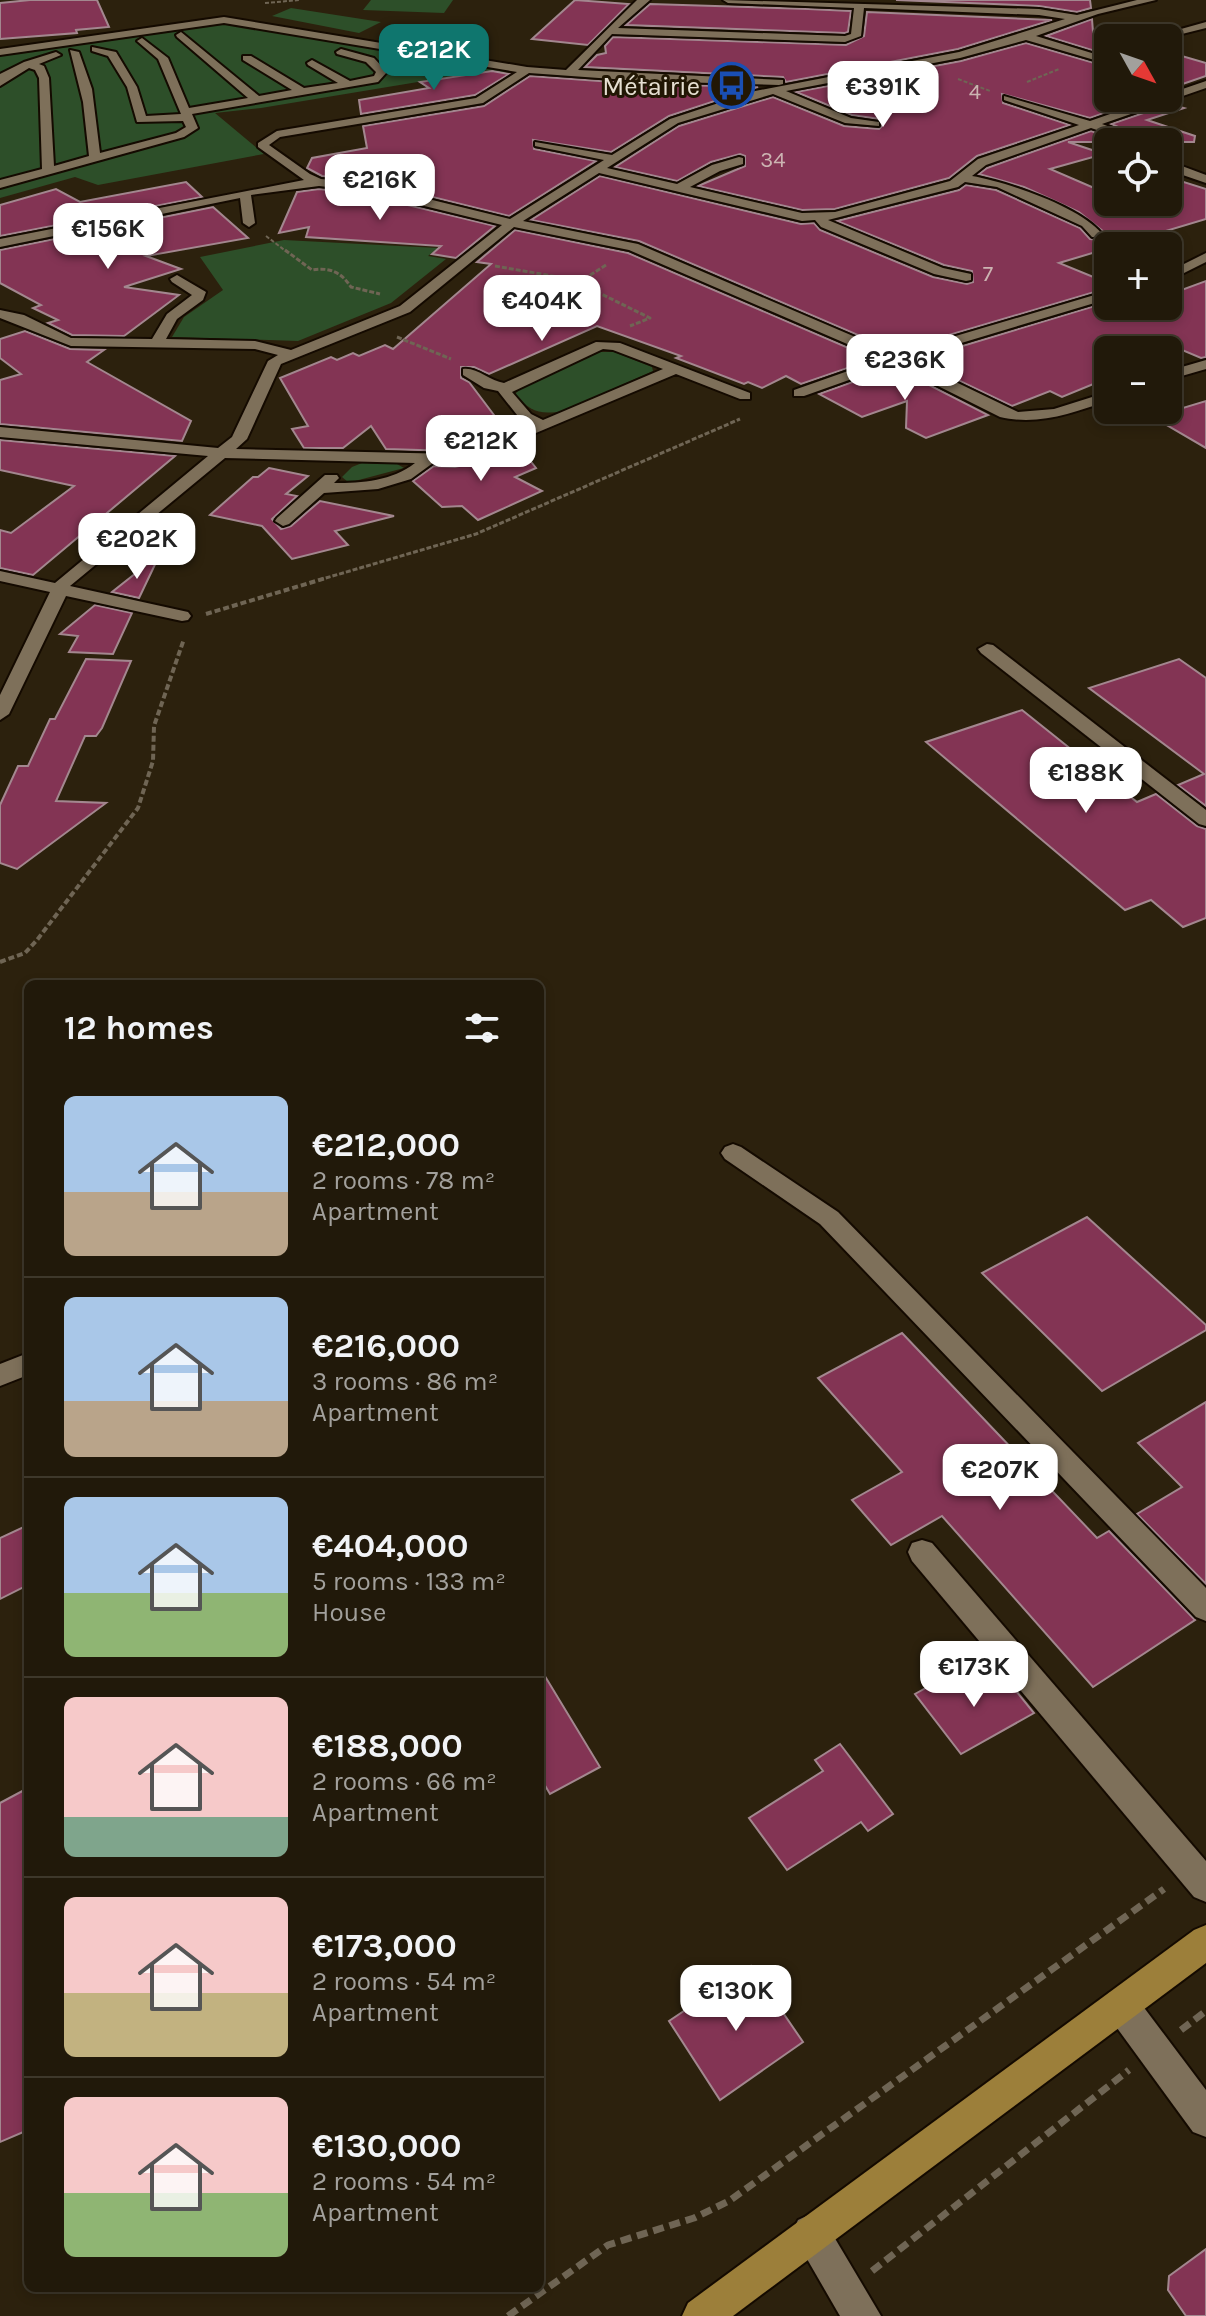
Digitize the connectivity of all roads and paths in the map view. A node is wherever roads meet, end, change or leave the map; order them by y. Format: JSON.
{"nodes":[{"id":1,"x":645,"y":0,"type":"edge"},
{"id":2,"x":728,"y":0,"type":"edge"},
{"id":3,"x":1151,"y":0,"type":"edge"},
{"id":4,"x":859,"y":5,"type":"junction"},
{"id":5,"x":1077,"y":18,"type":"junction"},
{"id":6,"x":1206,"y":25,"type":"edge"},
{"id":7,"x":612,"y":31,"type":"junction"},
{"id":8,"x":1182,"y":31,"type":"edge"},
{"id":9,"x":181,"y":35,"type":"junction"},
{"id":10,"x":1025,"y":36,"type":"junction"},
{"id":11,"x":142,"y":41,"type":"junction"},
{"id":12,"x":96,"y":49,"type":"junction"},
{"id":13,"x":0,"y":52,"type":"edge"},
{"id":14,"x":74,"y":52,"type":"junction"},
{"id":15,"x":1094,"y":56,"type":"edge"},
{"id":16,"x":247,"y":58,"type":"dead end"},
{"id":17,"x":1094,"y":58,"type":"edge"},
{"id":18,"x":312,"y":63,"type":"dead end"},
{"id":19,"x":28,"y":64,"type":"junction"},
{"id":20,"x":916,"y":64,"type":"junction"},
{"id":21,"x":527,"y":70,"type":"junction"},
{"id":22,"x":568,"y":74,"type":"junction"},
{"id":23,"x":0,"y":83,"type":"edge"},
{"id":24,"x":348,"y":84,"type":"junction"},
{"id":25,"x":1182,"y":84,"type":"edge"},
{"id":26,"x":1206,"y":84,"type":"edge"},
{"id":27,"x":794,"y":85,"type":"junction"},
{"id":28,"x":1194,"y":89,"type":"junction"},
{"id":29,"x":773,"y":90,"type":"junction"},
{"id":30,"x":302,"y":92,"type":"junction"},
{"id":31,"x":1182,"y":93,"type":"edge"},
{"id":32,"x":1008,"y":98,"type":"junction"},
{"id":33,"x":257,"y":100,"type":"junction"},
{"id":34,"x":1128,"y":112,"type":"edge"},
{"id":35,"x":186,"y":114,"type":"junction"},
{"id":36,"x":875,"y":124,"type":"dead end"},
{"id":37,"x":1091,"y":125,"type":"junction"},
{"id":38,"x":1101,"y":128,"type":"edge"},
{"id":39,"x":539,"y":144,"type":"dead end"},
{"id":40,"x":98,"y":157,"type":"junction"},
{"id":41,"x":616,"y":159,"type":"junction"},
{"id":42,"x":739,"y":161,"type":"dead end"},
{"id":43,"x":52,"y":170,"type":"junction"},
{"id":44,"x":600,"y":170,"type":"junction"},
{"id":45,"x":1182,"y":170,"type":"edge"},
{"id":46,"x":965,"y":178,"type":"junction"},
{"id":47,"x":1206,"y":179,"type":"edge"},
{"id":48,"x":319,"y":182,"type":"junction"},
{"id":49,"x":0,"y":184,"type":"edge"},
{"id":50,"x":679,"y":188,"type":"junction"},
{"id":51,"x":245,"y":193,"type":"junction"},
{"id":52,"x":820,"y":218,"type":"junction"},
{"id":53,"x":249,"y":223,"type":"joint"},
{"id":54,"x":512,"y":223,"type":"junction"},
{"id":55,"x":1094,"y":232,"type":"edge"},
{"id":56,"x":0,"y":243,"type":"edge"},
{"id":57,"x":633,"y":247,"type":"junction"},
{"id":58,"x":1206,"y":257,"type":"edge"},
{"id":59,"x":466,"y":262,"type":"junction"},
{"id":60,"x":1182,"y":270,"type":"edge"},
{"id":61,"x":966,"y":277,"type":"dead end"},
{"id":62,"x":177,"y":279,"type":"dead end"},
{"id":63,"x":581,"y":281,"type":"junction"},
{"id":64,"x":1094,"y":299,"type":"edge"},
{"id":65,"x":414,"y":303,"type":"junction"},
{"id":66,"x":0,"y":314,"type":"edge"},
{"id":67,"x":365,"y":324,"type":"junction"},
{"id":68,"x":157,"y":343,"type":"junction"},
{"id":69,"x":601,"y":345,"type":"junction"},
{"id":70,"x":291,"y":354,"type":"junction"},
{"id":71,"x":894,"y":359,"type":"junction"},
{"id":72,"x":1206,"y":364,"type":"edge"},
{"id":73,"x":676,"y":369,"type":"junction"},
{"id":74,"x":468,"y":372,"type":"joint"},
{"id":75,"x":1182,"y":372,"type":"edge"},
{"id":76,"x":506,"y":388,"type":"junction"},
{"id":77,"x":799,"y":393,"type":"dead end"},
{"id":78,"x":745,"y":396,"type":"dead end"},
{"id":79,"x":1094,"y":401,"type":"edge"},
{"id":80,"x":743,"y":418,"type":"dead end"},
{"id":81,"x":542,"y":425,"type":"junction"},
{"id":82,"x":0,"y":432,"type":"edge"},
{"id":83,"x":222,"y":453,"type":"junction"},
{"id":84,"x":354,"y":457,"type":"junction"},
{"id":85,"x":427,"y":460,"type":"junction"},
{"id":86,"x":320,"y":488,"type":"junction"},
{"id":87,"x":283,"y":521,"type":"dead end"},
{"id":88,"x":0,"y":576,"type":"edge"},
{"id":89,"x":60,"y":589,"type":"junction"},
{"id":90,"x":187,"y":617,"type":"junction"},
{"id":91,"x":987,"y":649,"type":"dead end"},
{"id":92,"x":0,"y":714,"type":"edge"},
{"id":93,"x":1206,"y":820,"type":"edge"},
{"id":94,"x":0,"y":962,"type":"edge"},
{"id":95,"x":733,"y":1153,"type":"dead end"},
{"id":96,"x":24,"y":1366,"type":"edge"},
{"id":97,"x":0,"y":1375,"type":"edge"},
{"id":98,"x":922,"y":1552,"type":"dead end"},
{"id":99,"x":1206,"y":1608,"type":"edge"},
{"id":100,"x":1199,"y":1877,"type":"edge"},
{"id":101,"x":1206,"y":1942,"type":"edge"},
{"id":102,"x":1121,"y":2005,"type":"junction"},
{"id":103,"x":1206,"y":2011,"type":"edge"},
{"id":104,"x":1155,"y":2050,"type":"junction"},
{"id":105,"x":1206,"y":2119,"type":"edge"},
{"id":106,"x":811,"y":2233,"type":"junction"},
{"id":107,"x":544,"y":2290,"type":"edge"},
{"id":108,"x":542,"y":2292,"type":"edge"},
{"id":109,"x":854,"y":2304,"type":"edge"},
{"id":110,"x":508,"y":2316,"type":"edge"},
{"id":111,"x":701,"y":2316,"type":"edge"}],
"edges":[{"from":1,"to":7,"type":"street"},
{"from":2,"to":4,"type":"street"},
{"from":3,"to":5,"type":"street"},
{"from":4,"to":5,"type":"street"},
{"from":4,"to":7,"type":"street"},
{"from":5,"to":10,"type":"street"},
{"from":6,"to":8,"type":"street"},
{"from":7,"to":22,"type":"street"},
{"from":9,"to":11,"type":"street"},
{"from":9,"to":24,"type":"street"},
{"from":9,"to":33,"type":"street"},
{"from":10,"to":15,"type":"street"},
{"from":10,"to":20,"type":"street"},
{"from":11,"to":12,"type":"street"},
{"from":11,"to":35,"type":"street"},
{"from":12,"to":14,"type":"street"},
{"from":12,"to":35,"type":"street"},
{"from":13,"to":21,"type":"street"},
{"from":14,"to":19,"type":"street"},
{"from":14,"to":40,"type":"street"},
{"from":16,"to":30,"type":"street"},
{"from":17,"to":32,"type":"path"},
{"from":18,"to":24,"type":"street"},
{"from":19,"to":23,"type":"street"},
{"from":19,"to":43,"type":"street"},
{"from":20,"to":27,"type":"street"},
{"from":20,"to":32,"type":"path"},
{"from":21,"to":22,"type":"street"},
{"from":21,"to":48,"type":"street"},
{"from":22,"to":27,"type":"street"},
{"from":24,"to":30,"type":"street"},
{"from":25,"to":28,"type":"street"},
{"from":26,"to":28,"type":"street"},
{"from":27,"to":29,"type":"street"},
{"from":28,"to":31,"type":"street"},
{"from":29,"to":36,"type":"street"},
{"from":29,"to":41,"type":"street"},
{"from":30,"to":33,"type":"street"},
{"from":32,"to":37,"type":"street"},
{"from":33,"to":35,"type":"street"},
{"from":34,"to":37,"type":"street"},
{"from":35,"to":40,"type":"street"},
{"from":37,"to":38,"type":"street"},
{"from":37,"to":46,"type":"street"},
{"from":39,"to":41,"type":"street"},
{"from":40,"to":43,"type":"street"},
{"from":41,"to":44,"type":"street"},
{"from":42,"to":50,"type":"street"},
{"from":43,"to":49,"type":"street"},
{"from":44,"to":50,"type":"street"},
{"from":44,"to":54,"type":"street"},
{"from":45,"to":47,"type":"street"},
{"from":46,"to":52,"type":"street"},
{"from":46,"to":55,"type":"street"},
{"from":48,"to":51,"type":"street"},
{"from":48,"to":54,"type":"street"},
{"from":50,"to":52,"type":"street"},
{"from":51,"to":53,"type":"street"},
{"from":51,"to":56,"type":"street"},
{"from":52,"to":61,"type":"street"},
{"from":53,"to":65,"type":"path"},
{"from":54,"to":57,"type":"street"},
{"from":54,"to":59,"type":"street"},
{"from":57,"to":63,"type":"path"},
{"from":57,"to":71,"type":"street"},
{"from":58,"to":60,"type":"street"},
{"from":59,"to":63,"type":"path"},
{"from":59,"to":65,"type":"street"},
{"from":62,"to":68,"type":"street"},
{"from":63,"to":69,"type":"path"},
{"from":64,"to":71,"type":"street"},
{"from":65,"to":67,"type":"street"},
{"from":66,"to":68,"type":"street"},
{"from":67,"to":70,"type":"street"},
{"from":67,"to":74,"type":"path"},
{"from":68,"to":70,"type":"street"},
{"from":69,"to":73,"type":"street"},
{"from":69,"to":76,"type":"street"},
{"from":70,"to":83,"type":"street"},
{"from":71,"to":77,"type":"street"},
{"from":71,"to":79,"type":"street"},
{"from":72,"to":75,"type":"street"},
{"from":73,"to":78,"type":"street"},
{"from":73,"to":81,"type":"street"},
{"from":74,"to":76,"type":"street"},
{"from":76,"to":81,"type":"street"},
{"from":80,"to":90,"type":"path"},
{"from":81,"to":85,"type":"street"},
{"from":82,"to":83,"type":"street"},
{"from":83,"to":84,"type":"street"},
{"from":83,"to":89,"type":"street"},
{"from":84,"to":85,"type":"street"},
{"from":84,"to":86,"type":"street"},
{"from":85,"to":86,"type":"street"},
{"from":86,"to":87,"type":"street"},
{"from":88,"to":89,"type":"street"},
{"from":89,"to":90,"type":"street"},
{"from":89,"to":92,"type":"street"},
{"from":90,"to":94,"type":"path"},
{"from":91,"to":93,"type":"street"},
{"from":95,"to":99,"type":"street"},
{"from":96,"to":97,"type":"street"},
{"from":98,"to":100,"type":"street"},
{"from":100,"to":107,"type":"path"},
{"from":101,"to":102,"type":"main road"},
{"from":102,"to":104,"type":"street"},
{"from":102,"to":106,"type":"main road"},
{"from":103,"to":104,"type":"path"},
{"from":104,"to":105,"type":"street"},
{"from":104,"to":109,"type":"path"},
{"from":106,"to":109,"type":"street"},
{"from":106,"to":111,"type":"main road"},
{"from":108,"to":110,"type":"path"}]}
